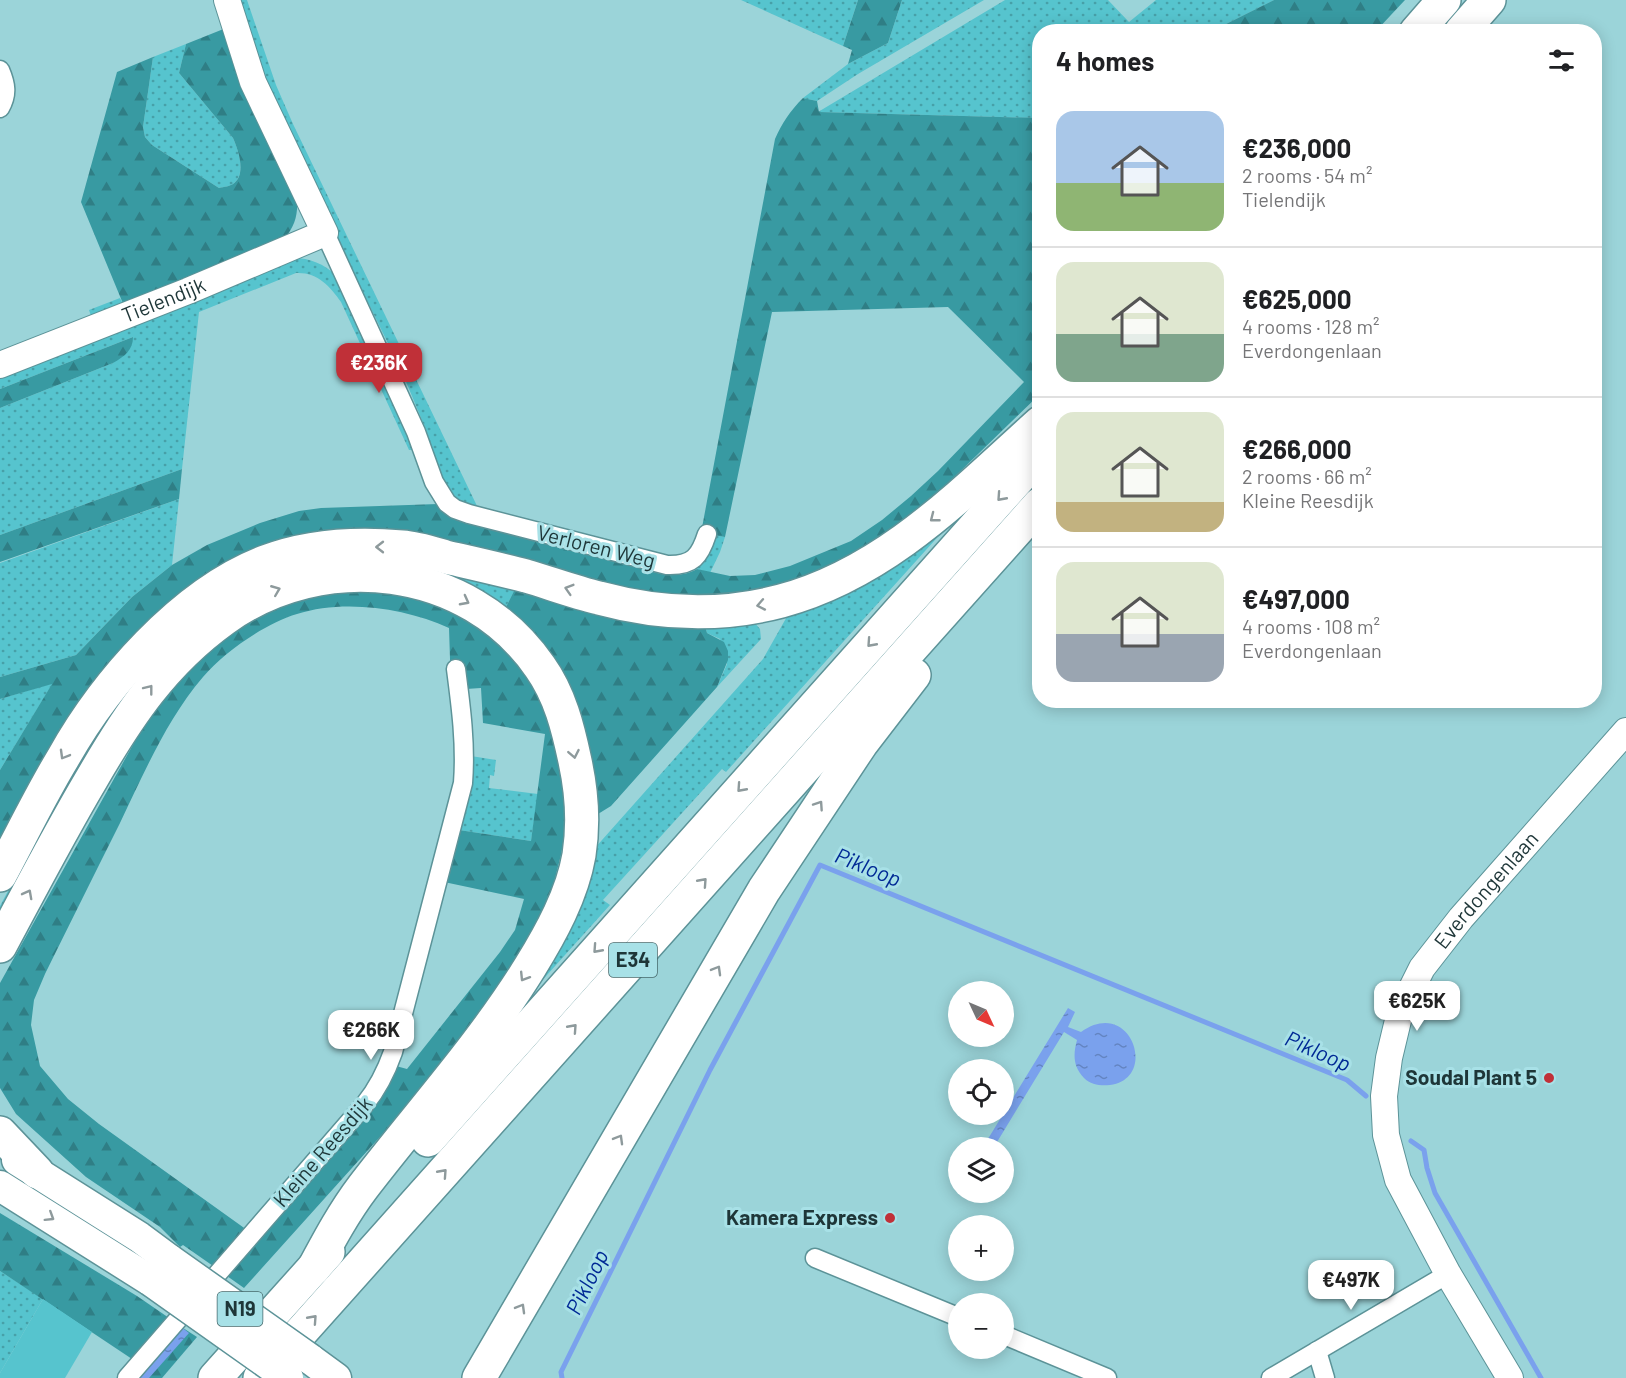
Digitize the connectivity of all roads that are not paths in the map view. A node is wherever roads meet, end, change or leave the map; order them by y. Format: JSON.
{"nodes":[{"id":1,"x":227,"y":0,"type":"edge"},
{"id":2,"x":1444,"y":0,"type":"edge"},
{"id":3,"x":1489,"y":0,"type":"edge"},
{"id":4,"x":1423,"y":24,"type":"edge"},
{"id":5,"x":1468,"y":24,"type":"edge"},
{"id":6,"x":0,"y":70,"type":"edge"},
{"id":7,"x":0,"y":108,"type":"edge"},
{"id":8,"x":325,"y":233,"type":"junction"},
{"id":9,"x":0,"y":365,"type":"edge"},
{"id":10,"x":1032,"y":430,"type":"edge"},
{"id":11,"x":1032,"y":462,"type":"edge"},
{"id":12,"x":1032,"y":513,"type":"edge"},
{"id":13,"x":707,"y":534,"type":"dead end"},
{"id":14,"x":1007,"y":541,"type":"junction"},
{"id":15,"x":456,"y":669,"type":"dead end"},
{"id":16,"x":1626,"y":731,"type":"edge"},
{"id":17,"x":0,"y":875,"type":"edge"},
{"id":18,"x":0,"y":945,"type":"edge"},
{"id":19,"x":0,"y":1133,"type":"edge"},
{"id":20,"x":0,"y":1150,"type":"edge"},
{"id":21,"x":37,"y":1172,"type":"junction"},
{"id":22,"x":0,"y":1186,"type":"edge"},
{"id":23,"x":815,"y":1258,"type":"dead end"},
{"id":24,"x":314,"y":1268,"type":"junction"},
{"id":25,"x":160,"y":1270,"type":"junction"},
{"id":26,"x":1448,"y":1274,"type":"junction"},
{"id":27,"x":948,"y":1313,"type":"edge"},
{"id":28,"x":1014,"y":1339,"type":"edge"},
{"id":29,"x":1317,"y":1352,"type":"junction"},
{"id":30,"x":486,"y":1371,"type":"edge"},
{"id":31,"x":127,"y":1378,"type":"edge"},
{"id":32,"x":215,"y":1378,"type":"edge"},
{"id":33,"x":260,"y":1378,"type":"edge"},
{"id":34,"x":288,"y":1378,"type":"edge"},
{"id":35,"x":336,"y":1378,"type":"edge"},
{"id":36,"x":1107,"y":1378,"type":"edge"},
{"id":37,"x":1271,"y":1378,"type":"edge"},
{"id":38,"x":1325,"y":1378,"type":"edge"},
{"id":39,"x":1510,"y":1378,"type":"edge"}],
"edges":[{"from":1,"to":8,"type":"street"},
{"from":2,"to":4,"type":"highway"},
{"from":3,"to":5,"type":"highway"},
{"from":6,"to":7,"type":"street"},
{"from":8,"to":9,"type":"street","name":"Tielendijk"},
{"from":8,"to":13,"type":"street","name":"Verloren Weg"},
{"from":10,"to":17,"type":"highway","one_way":true},
{"from":11,"to":24,"type":"highway","number":"E34","one_way":true},
{"from":12,"to":14,"type":"highway","number":"E34"},
{"from":30,"to":14,"type":"highway","one_way":true},
{"from":33,"to":14,"type":"highway","number":"E34","one_way":true},
{"from":15,"to":31,"type":"street","name":"Kleine Reesdijk"},
{"from":16,"to":26,"type":"street","name":"Everdongenlaan"},
{"from":18,"to":24,"type":"highway","one_way":true},
{"from":19,"to":21,"type":"highway"},
{"from":20,"to":21,"type":"main road","number":"N19"},
{"from":21,"to":25,"type":"main road","number":"N19"},
{"from":22,"to":25,"type":"main road","number":"N19","one_way":true},
{"from":23,"to":27,"type":"street"},
{"from":24,"to":32,"type":"highway","number":"E34"},
{"from":25,"to":34,"type":"main road","number":"N19","bridge":true},
{"from":25,"to":35,"type":"main road","number":"N19","bridge":true},
{"from":26,"to":29,"type":"street"},
{"from":26,"to":39,"type":"street","name":"Everdongenlaan"},
{"from":28,"to":36,"type":"street"},
{"from":29,"to":37,"type":"street"},
{"from":29,"to":38,"type":"street"}]}
